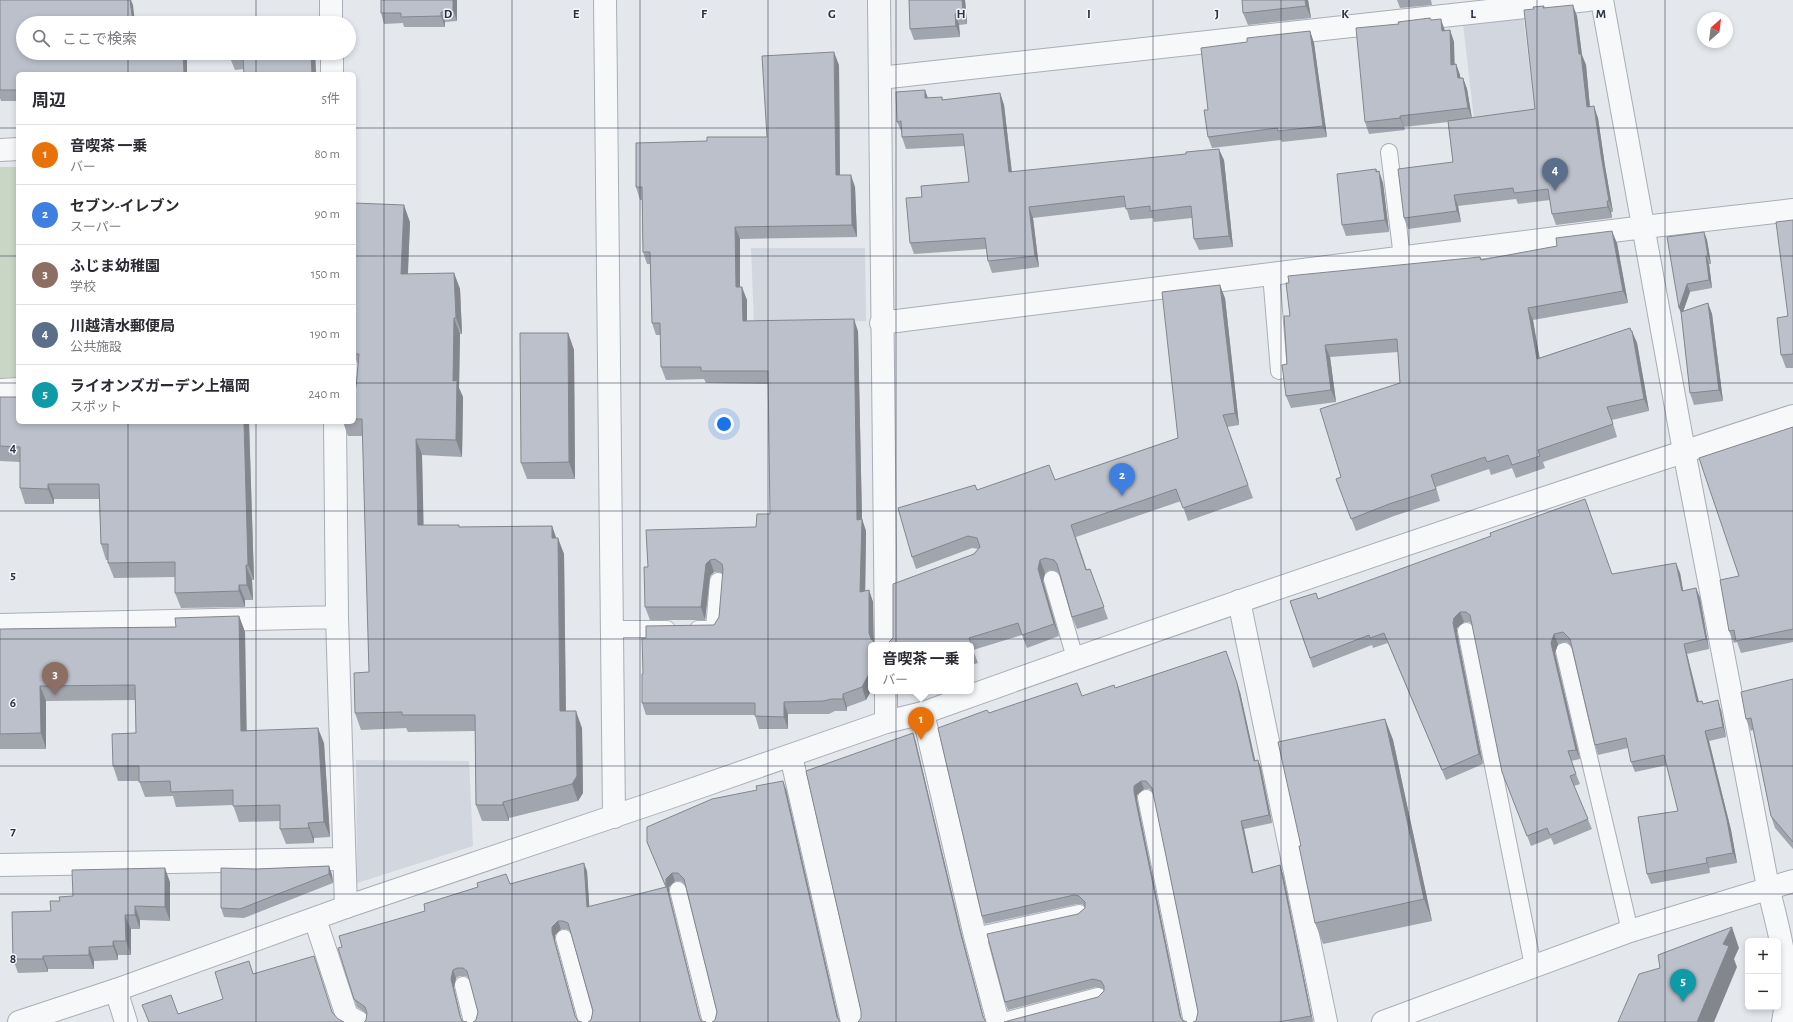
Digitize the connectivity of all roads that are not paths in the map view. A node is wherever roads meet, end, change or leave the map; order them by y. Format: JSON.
{"nodes":[{"id":1,"x":331,"y":0,"type":"edge"},
{"id":2,"x":605,"y":0,"type":"edge"},
{"id":3,"x":879,"y":0,"type":"edge"},
{"id":4,"x":1588,"y":0,"type":"edge"},
{"id":5,"x":1602,"y":0,"type":"edge"},
{"id":6,"x":332,"y":16,"type":"edge"},
{"id":7,"x":332,"y":60,"type":"edge"},
{"id":8,"x":332,"y":72,"type":"edge"},
{"id":9,"x":880,"y":78,"type":"junction"},
{"id":10,"x":16,"y":149,"type":"edge"},
{"id":11,"x":0,"y":150,"type":"edge"},
{"id":12,"x":1389,"y":152,"type":"dead end"},
{"id":13,"x":1793,"y":210,"type":"edge"},
{"id":14,"x":1644,"y":227,"type":"junction"},
{"id":15,"x":1402,"y":257,"type":"junction"},
{"id":16,"x":1270,"y":274,"type":"junction"},
{"id":17,"x":881,"y":323,"type":"junction"},
{"id":18,"x":1279,"y":371,"type":"dead end"},
{"id":19,"x":16,"y":389,"type":"edge"},
{"id":20,"x":0,"y":390,"type":"edge"},
{"id":21,"x":1793,"y":416,"type":"edge"},
{"id":22,"x":335,"y":424,"type":"edge"},
{"id":23,"x":1684,"y":451,"type":"junction"},
{"id":24,"x":1052,"y":579,"type":"dead end"},
{"id":25,"x":718,"y":581,"type":"dead end"},
{"id":26,"x":1239,"y":601,"type":"junction"},
{"id":27,"x":337,"y":617,"type":"junction"},
{"id":28,"x":0,"y":625,"type":"edge"},
{"id":29,"x":610,"y":629,"type":"junction"},
{"id":30,"x":1466,"y":631,"type":"dead end"},
{"id":31,"x":886,"y":642,"type":"edge"},
{"id":32,"x":1564,"y":652,"type":"dead end"},
{"id":33,"x":1076,"y":658,"type":"junction"},
{"id":34,"x":886,"y":694,"type":"edge"},
{"id":35,"x":923,"y":713,"type":"junction"},
{"id":36,"x":886,"y":722,"type":"junction"},
{"id":37,"x":791,"y":756,"type":"junction"},
{"id":38,"x":1146,"y":798,"type":"dead end"},
{"id":39,"x":614,"y":817,"type":"junction"},
{"id":40,"x":344,"y":859,"type":"junction"},
{"id":41,"x":0,"y":865,"type":"edge"},
{"id":42,"x":1793,"y":881,"type":"edge"},
{"id":43,"x":1768,"y":887,"type":"junction"},
{"id":44,"x":678,"y":890,"type":"dead end"},
{"id":45,"x":346,"y":907,"type":"junction"},
{"id":46,"x":1078,"y":913,"type":"edge"},
{"id":47,"x":315,"y":919,"type":"junction"},
{"id":48,"x":1630,"y":931,"type":"junction"},
{"id":49,"x":975,"y":936,"type":"junction"},
{"id":50,"x":564,"y":938,"type":"dead end"},
{"id":51,"x":1533,"y":966,"type":"junction"},
{"id":52,"x":463,"y":985,"type":"dead end"},
{"id":53,"x":116,"y":990,"type":"junction"},
{"id":54,"x":1098,"y":996,"type":"edge"},
{"id":55,"x":19,"y":1022,"type":"edge"},
{"id":56,"x":126,"y":1022,"type":"edge"},
{"id":57,"x":358,"y":1022,"type":"edge"},
{"id":58,"x":472,"y":1022,"type":"edge"},
{"id":59,"x":587,"y":1022,"type":"edge"},
{"id":60,"x":710,"y":1022,"type":"edge"},
{"id":61,"x":852,"y":1022,"type":"edge"},
{"id":62,"x":999,"y":1022,"type":"edge"},
{"id":63,"x":1192,"y":1022,"type":"edge"},
{"id":64,"x":1326,"y":1022,"type":"edge"},
{"id":65,"x":1383,"y":1022,"type":"edge"},
{"id":66,"x":1783,"y":1022,"type":"edge"}],
"edges":[{"from":1,"to":6,"type":"street"},
{"from":2,"to":29,"type":"street"},
{"from":3,"to":9,"type":"street"},
{"from":4,"to":9,"type":"street"},
{"from":5,"to":14,"type":"street"},
{"from":7,"to":8,"type":"street"},
{"from":9,"to":17,"type":"street"},
{"from":10,"to":11,"type":"street"},
{"from":12,"to":15,"type":"lane"},
{"from":13,"to":14,"type":"street"},
{"from":14,"to":15,"type":"street"},
{"from":14,"to":23,"type":"street"},
{"from":15,"to":16,"type":"street"},
{"from":16,"to":17,"type":"street"},
{"from":16,"to":18,"type":"lane"},
{"from":17,"to":31,"type":"street"},
{"from":19,"to":20,"type":"street"},
{"from":21,"to":23,"type":"street"},
{"from":22,"to":27,"type":"street"},
{"from":23,"to":26,"type":"street"},
{"from":23,"to":43,"type":"street"},
{"from":24,"to":33,"type":"lane"},
{"from":25,"to":29,"type":"lane"},
{"from":26,"to":33,"type":"street"},
{"from":26,"to":64,"type":"street"},
{"from":27,"to":28,"type":"street"},
{"from":27,"to":40,"type":"street"},
{"from":29,"to":39,"type":"street"},
{"from":30,"to":51,"type":"lane"},
{"from":32,"to":48,"type":"lane"},
{"from":33,"to":35,"type":"street"},
{"from":34,"to":36,"type":"street"},
{"from":35,"to":36,"type":"street"},
{"from":35,"to":49,"type":"street"},
{"from":36,"to":37,"type":"street"},
{"from":37,"to":39,"type":"street"},
{"from":37,"to":61,"type":"street"},
{"from":38,"to":63,"type":"lane"},
{"from":39,"to":45,"type":"street"},
{"from":40,"to":41,"type":"street"},
{"from":40,"to":45,"type":"street"},
{"from":42,"to":43,"type":"street"},
{"from":43,"to":48,"type":"street"},
{"from":43,"to":66,"type":"street"},
{"from":44,"to":60,"type":"lane"},
{"from":45,"to":47,"type":"street"},
{"from":46,"to":49,"type":"lane"},
{"from":47,"to":53,"type":"street"},
{"from":47,"to":57,"type":"street"},
{"from":48,"to":51,"type":"street"},
{"from":49,"to":62,"type":"street"},
{"from":50,"to":59,"type":"lane"},
{"from":51,"to":65,"type":"street"},
{"from":52,"to":58,"type":"lane"},
{"from":53,"to":55,"type":"street"},
{"from":53,"to":56,"type":"street"},
{"from":54,"to":62,"type":"lane"}]}
